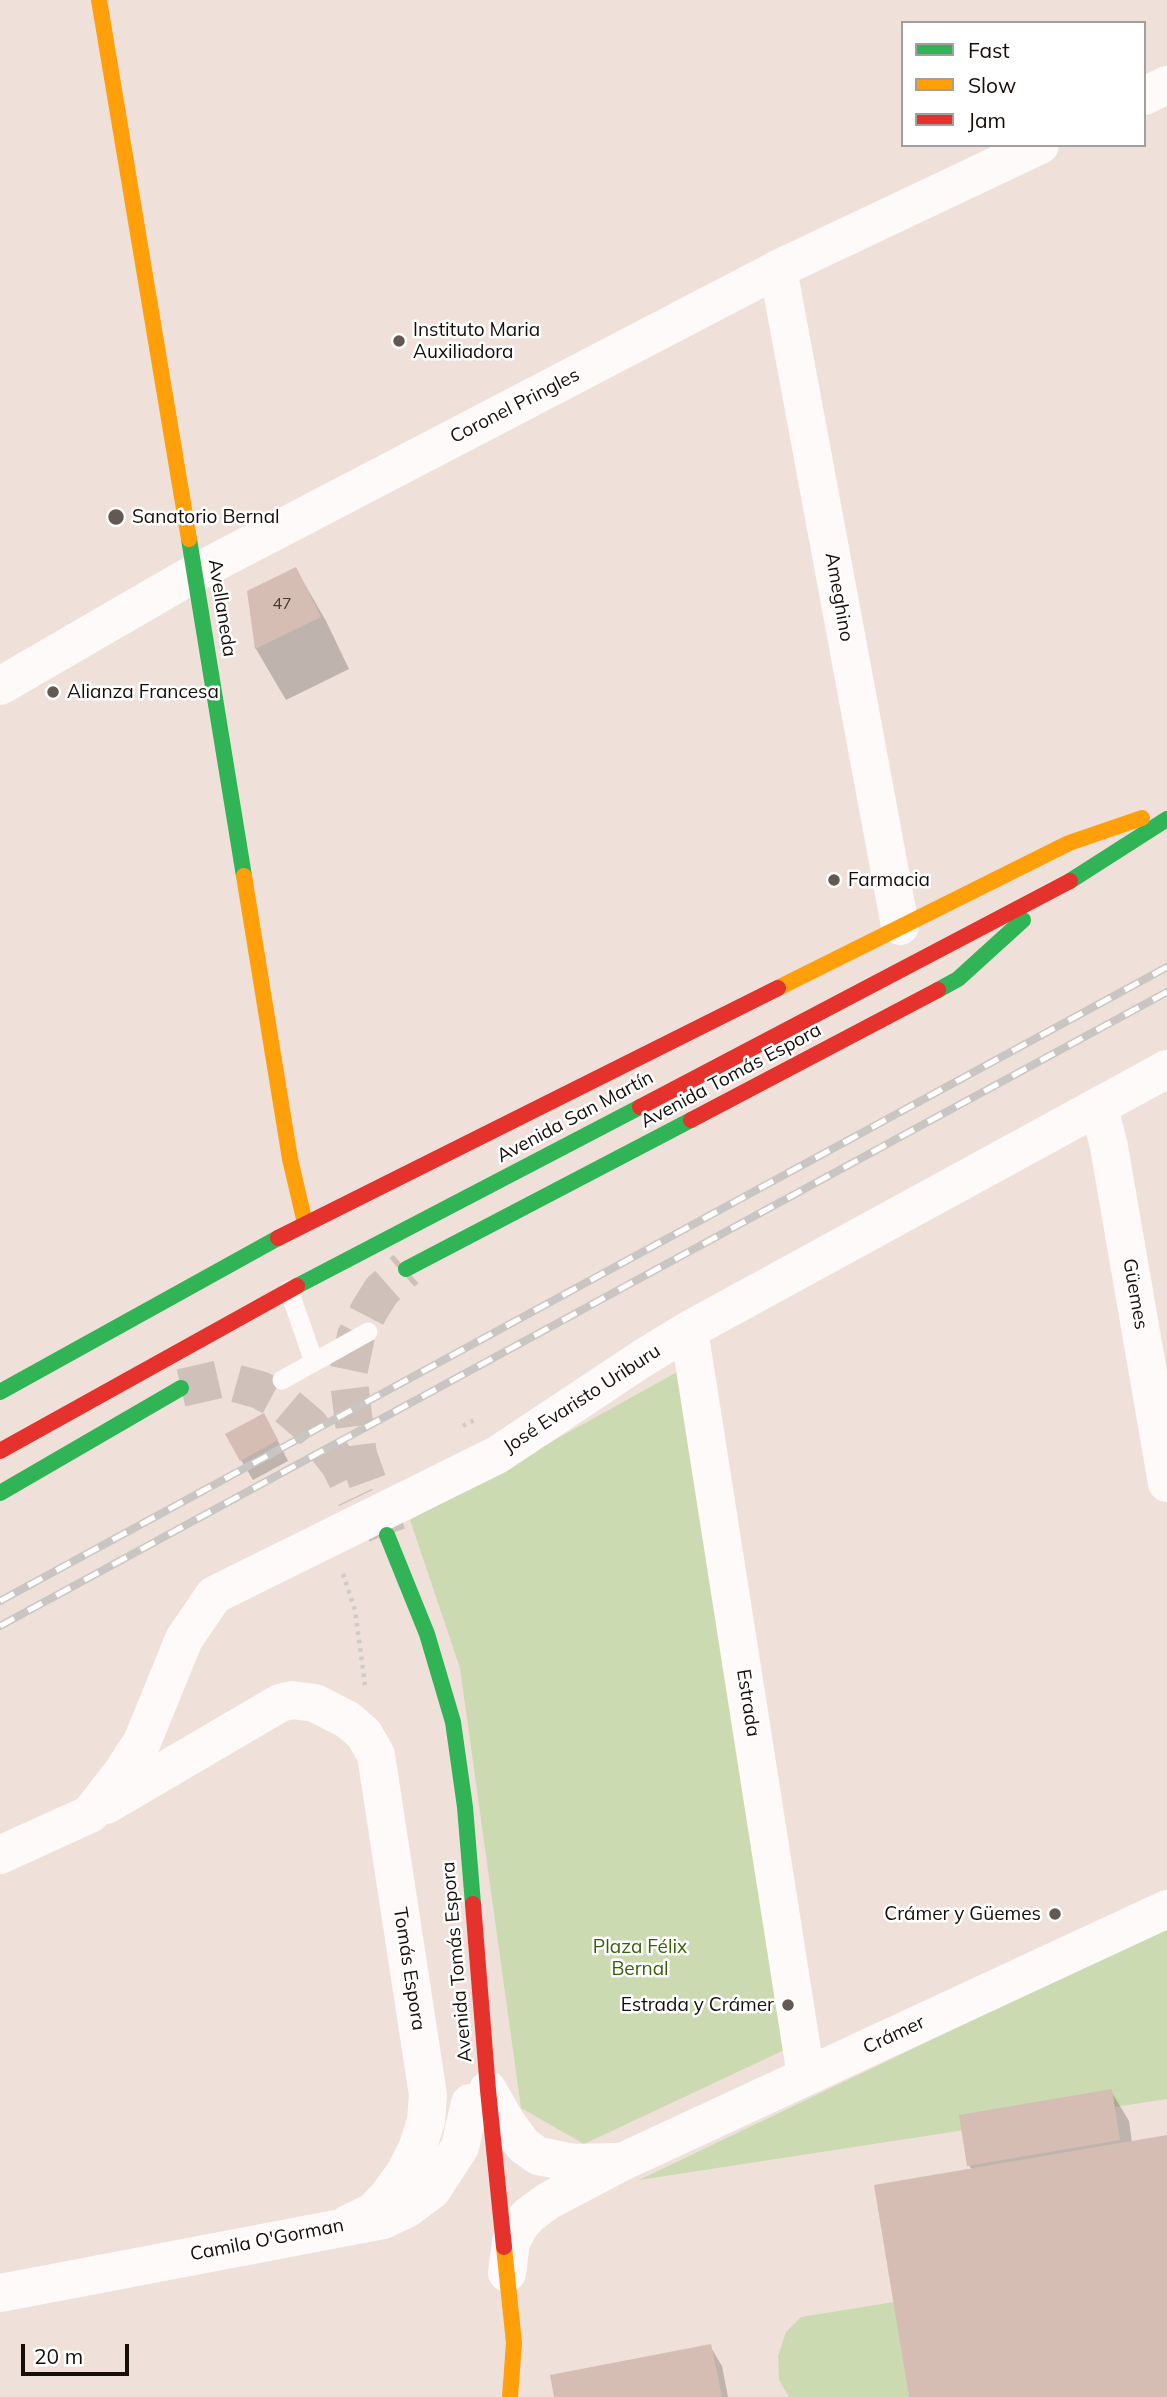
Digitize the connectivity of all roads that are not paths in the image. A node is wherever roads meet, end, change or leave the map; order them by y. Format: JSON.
{"nodes":[{"id":1,"x":99,"y":0,"type":"edge"},
{"id":2,"x":1167,"y":85,"type":"edge"},
{"id":3,"x":1146,"y":95,"type":"edge"},
{"id":4,"x":1036,"y":147,"type":"edge"},
{"id":5,"x":778,"y":269,"type":"junction"},
{"id":6,"x":195,"y":573,"type":"junction"},
{"id":7,"x":0,"y":686,"type":"edge"},
{"id":8,"x":1167,"y":809,"type":"edge"},
{"id":9,"x":1167,"y":819,"type":"edge"},
{"id":10,"x":1055,"y":890,"type":"junction"},
{"id":11,"x":900,"y":926,"type":"junction"},
{"id":12,"x":1167,"y":1069,"type":"edge"},
{"id":13,"x":1099,"y":1107,"type":"junction"},
{"id":14,"x":305,"y":1223,"type":"junction"},
{"id":15,"x":406,"y":1269,"type":"tunnel mouth"},
{"id":16,"x":289,"y":1290,"type":"junction"},
{"id":17,"x":689,"y":1330,"type":"junction"},
{"id":18,"x":368,"y":1332,"type":"dead end"},
{"id":19,"x":314,"y":1362,"type":"junction"},
{"id":20,"x":282,"y":1380,"type":"dead end"},
{"id":21,"x":181,"y":1388,"type":"tunnel mouth"},
{"id":22,"x":0,"y":1392,"type":"edge"},
{"id":23,"x":0,"y":1451,"type":"edge"},
{"id":24,"x":1167,"y":1483,"type":"edge"},
{"id":25,"x":0,"y":1493,"type":"edge"},
{"id":26,"x":326,"y":1707,"type":"joint"},
{"id":27,"x":90,"y":1814,"type":"junction"},
{"id":28,"x":0,"y":1855,"type":"edge"},
{"id":29,"x":1167,"y":1909,"type":"edge"},
{"id":30,"x":458,"y":1916,"type":"dead end"},
{"id":31,"x":806,"y":2076,"type":"junction"},
{"id":32,"x":476,"y":2094,"type":"junction"},
{"id":33,"x":475,"y":2158,"type":"dead end"},
{"id":34,"x":622,"y":2162,"type":"junction"},
{"id":35,"x":348,"y":2224,"type":"junction"},
{"id":36,"x":506,"y":2279,"type":"junction"},
{"id":37,"x":0,"y":2292,"type":"edge"},
{"id":38,"x":495,"y":2364,"type":"dead end"},
{"id":39,"x":508,"y":2397,"type":"edge"}],
"edges":[{"from":1,"to":6,"type":"main road","name":"Avellaneda"},
{"from":2,"to":3,"type":"street"},
{"from":4,"to":5,"type":"street","name":"Coronel Pringles"},
{"from":5,"to":6,"type":"street","name":"Coronel Pringles"},
{"from":5,"to":11,"type":"street","name":"Ameghino"},
{"from":6,"to":7,"type":"street","name":"Coronel Pringles"},
{"from":6,"to":14,"type":"main road","name":"Avellaneda"},
{"from":8,"to":11,"type":"main road","name":"Avenida San Martín"},
{"from":9,"to":10,"type":"main road","name":"Avenida San Martín"},
{"from":10,"to":15,"type":"main road","name":"Avenida Tomás Espora"},
{"from":10,"to":16,"type":"main road","name":"Avenida San Martín"},
{"from":11,"to":14,"type":"main road","name":"Avenida San Martín"},
{"from":12,"to":13,"type":"street","name":"José Evaristo Uriburu"},
{"from":13,"to":17,"type":"street","name":"José Evaristo Uriburu"},
{"from":13,"to":24,"type":"street","name":"Güemes"},
{"from":14,"to":22,"type":"main road","name":"Avenida San Martín"},
{"from":16,"to":19,"type":"lane"},
{"from":16,"to":23,"type":"main road","name":"Avenida San Martín"},
{"from":17,"to":27,"type":"street","name":"José Evaristo Uriburu"},
{"from":17,"to":31,"type":"street","name":"Estrada"},
{"from":18,"to":19,"type":"lane"},
{"from":19,"to":20,"type":"lane"},
{"from":21,"to":25,"type":"main road"},
{"from":26,"to":27,"type":"street","name":"José Evaristo Uriburu"},
{"from":26,"to":35,"type":"street","name":"Tomás Espora"},
{"from":27,"to":28,"type":"street","name":"José Evaristo Uriburu"},
{"from":29,"to":31,"type":"street","name":"Crámer"},
{"from":30,"to":32,"type":"main road","name":"Avenida Tomás Espora"},
{"from":31,"to":34,"type":"street","name":"Crámer"},
{"from":32,"to":33,"type":"main road","name":"Avenida Tomás Espora"},
{"from":32,"to":34,"type":"street","name":"Crámer"},
{"from":32,"to":35,"type":"street","name":"Camila O'Gorman"},
{"from":32,"to":36,"type":"main road","name":"Avenida Tomás Espora"},
{"from":34,"to":36,"type":"street","name":"Crámer"},
{"from":35,"to":37,"type":"street","name":"Camila O'Gorman"},
{"from":36,"to":39,"type":"main road","name":"Avenida Tomás Espora"},
{"from":38,"to":39,"type":"main road","name":"Avenida Tomás Espora"}]}
